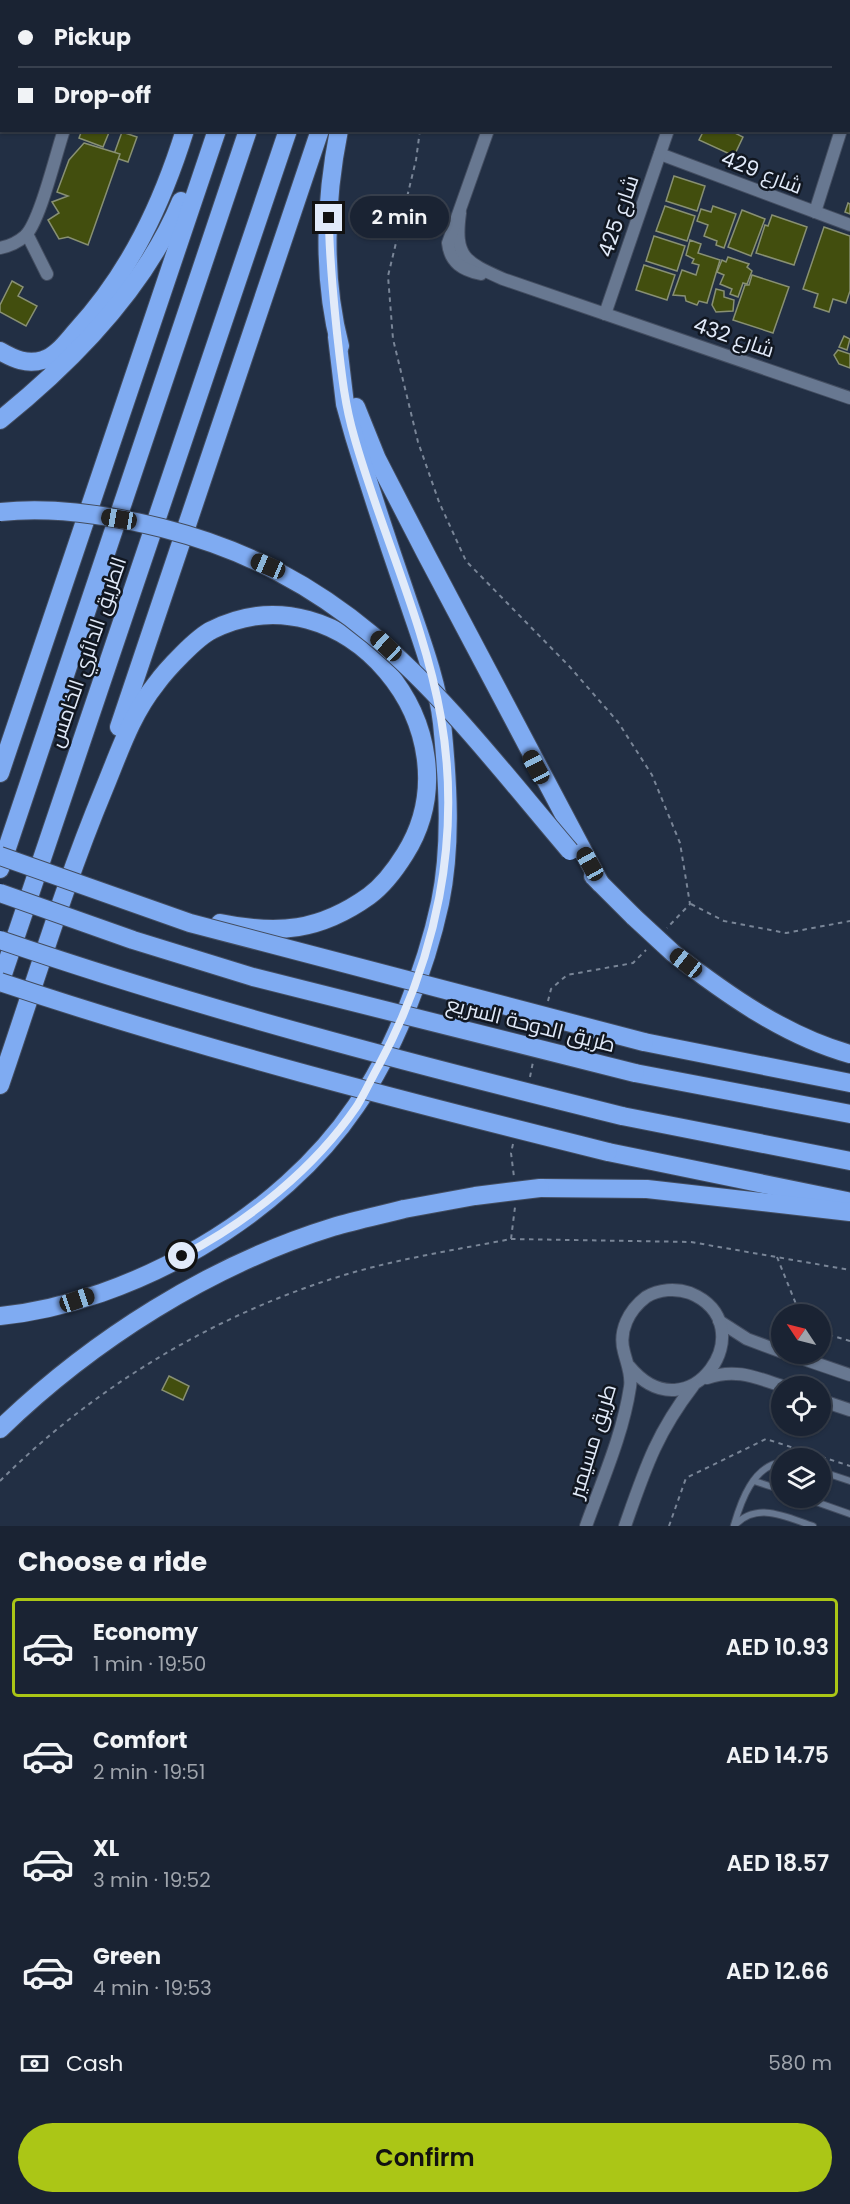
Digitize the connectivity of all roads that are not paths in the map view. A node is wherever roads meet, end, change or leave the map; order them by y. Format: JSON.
{"nodes":[{"id":1,"x":63,"y":132,"type":"edge"},
{"id":2,"x":184,"y":132,"type":"edge"},
{"id":3,"x":210,"y":132,"type":"edge"},
{"id":4,"x":216,"y":132,"type":"edge"},
{"id":5,"x":247,"y":132,"type":"edge"},
{"id":6,"x":287,"y":132,"type":"edge"},
{"id":7,"x":319,"y":132,"type":"edge"},
{"id":8,"x":339,"y":132,"type":"edge"},
{"id":9,"x":487,"y":132,"type":"edge"},
{"id":10,"x":667,"y":132,"type":"edge"},
{"id":11,"x":840,"y":132,"type":"edge"},
{"id":12,"x":660,"y":154,"type":"junction"},
{"id":13,"x":814,"y":212,"type":"junction"},
{"id":14,"x":850,"y":225,"type":"edge"},
{"id":15,"x":27,"y":234,"type":"junction"},
{"id":16,"x":0,"y":248,"type":"edge"},
{"id":17,"x":46,"y":274,"type":"dead end"},
{"id":18,"x":605,"y":314,"type":"junction"},
{"id":19,"x":337,"y":336,"type":"junction"},
{"id":20,"x":0,"y":351,"type":"edge"},
{"id":21,"x":850,"y":398,"type":"edge"},
{"id":22,"x":0,"y":420,"type":"edge"},
{"id":23,"x":0,"y":512,"type":"edge"},
{"id":24,"x":0,"y":773,"type":"edge"},
{"id":25,"x":90,"y":823,"type":"junction"},
{"id":26,"x":0,"y":856,"type":"edge"},
{"id":27,"x":0,"y":869,"type":"edge"},
{"id":28,"x":600,"y":883,"type":"junction"},
{"id":29,"x":0,"y":893,"type":"edge"},
{"id":30,"x":130,"y":903,"type":"junction"},
{"id":31,"x":0,"y":940,"type":"edge"},
{"id":32,"x":0,"y":983,"type":"edge"},
{"id":33,"x":850,"y":1054,"type":"edge"},
{"id":34,"x":850,"y":1083,"type":"edge"},
{"id":35,"x":0,"y":1085,"type":"edge"},
{"id":36,"x":850,"y":1114,"type":"edge"},
{"id":37,"x":850,"y":1161,"type":"edge"},
{"id":38,"x":850,"y":1202,"type":"edge"},
{"id":39,"x":850,"y":1212,"type":"edge"},
{"id":40,"x":0,"y":1316,"type":"edge"},
{"id":41,"x":719,"y":1321,"type":"junction"},
{"id":42,"x":771,"y":1348,"type":"edge"},
{"id":43,"x":818,"y":1364,"type":"edge"},
{"id":44,"x":629,"y":1366,"type":"junction"},
{"id":45,"x":850,"y":1375,"type":"edge"},
{"id":46,"x":698,"y":1382,"type":"junction"},
{"id":47,"x":771,"y":1382,"type":"edge"},
{"id":48,"x":831,"y":1404,"type":"edge"},
{"id":49,"x":850,"y":1410,"type":"edge"},
{"id":50,"x":0,"y":1429,"type":"edge"},
{"id":51,"x":771,"y":1466,"type":"edge"},
{"id":52,"x":831,"y":1475,"type":"edge"},
{"id":53,"x":754,"y":1480,"type":"junction"},
{"id":54,"x":850,"y":1481,"type":"edge"},
{"id":55,"x":771,"y":1486,"type":"edge"},
{"id":56,"x":831,"y":1507,"type":"edge"},
{"id":57,"x":850,"y":1514,"type":"edge"},
{"id":58,"x":586,"y":1526,"type":"edge"},
{"id":59,"x":626,"y":1526,"type":"edge"},
{"id":60,"x":734,"y":1526,"type":"edge"},
{"id":61,"x":813,"y":1526,"type":"edge"}],
"edges":[{"from":1,"to":15,"type":"street"},
{"from":2,"to":20,"type":"highway"},
{"from":3,"to":22,"type":"highway"},
{"from":4,"to":24,"type":"highway"},
{"from":5,"to":27,"type":"highway","name":"الطريق الدائري الخامس"},
{"from":6,"to":32,"type":"highway","name":"الطريق الدائري الخامس"},
{"from":7,"to":25,"type":"highway"},
{"from":8,"to":19,"type":"highway"},
{"from":9,"to":18,"type":"street","name":"شارع 432"},
{"from":10,"to":12,"type":"street","name":"شارع 425"},
{"from":11,"to":13,"type":"street"},
{"from":12,"to":13,"type":"street","name":"شارع 429"},
{"from":12,"to":18,"type":"street","name":"شارع 425"},
{"from":13,"to":14,"type":"street","name":"شارع 429"},
{"from":15,"to":16,"type":"street"},
{"from":15,"to":17,"type":"street"},
{"from":18,"to":21,"type":"street","name":"شارع 432"},
{"from":19,"to":28,"type":"highway"},
{"from":19,"to":40,"type":"highway"},
{"from":23,"to":28,"type":"highway","bridge":true},
{"from":25,"to":30,"type":"highway","bridge":true},
{"from":25,"to":35,"type":"highway"},
{"from":26,"to":30,"type":"highway","bridge":true},
{"from":28,"to":33,"type":"highway","bridge":true},
{"from":29,"to":36,"type":"highway","name":"طريق الدوحة السريع","bridge":true},
{"from":30,"to":34,"type":"highway","bridge":true},
{"from":31,"to":37,"type":"highway","bridge":true},
{"from":32,"to":38,"type":"highway","bridge":true},
{"from":39,"to":50,"type":"highway","bridge":true},
{"from":41,"to":42,"type":"street"},
{"from":41,"to":44,"type":"street"},
{"from":41,"to":46,"type":"street"},
{"from":43,"to":45,"type":"street"},
{"from":44,"to":46,"type":"street"},
{"from":44,"to":58,"type":"street","name":"طريق مسيمير"},
{"from":46,"to":47,"type":"street"},
{"from":46,"to":59,"type":"street"},
{"from":48,"to":49,"type":"street"},
{"from":51,"to":53,"type":"lane"},
{"from":52,"to":54,"type":"lane"},
{"from":53,"to":55,"type":"lane"},
{"from":53,"to":60,"type":"lane"},
{"from":56,"to":57,"type":"lane"},
{"from":60,"to":61,"type":"lane"}]}
